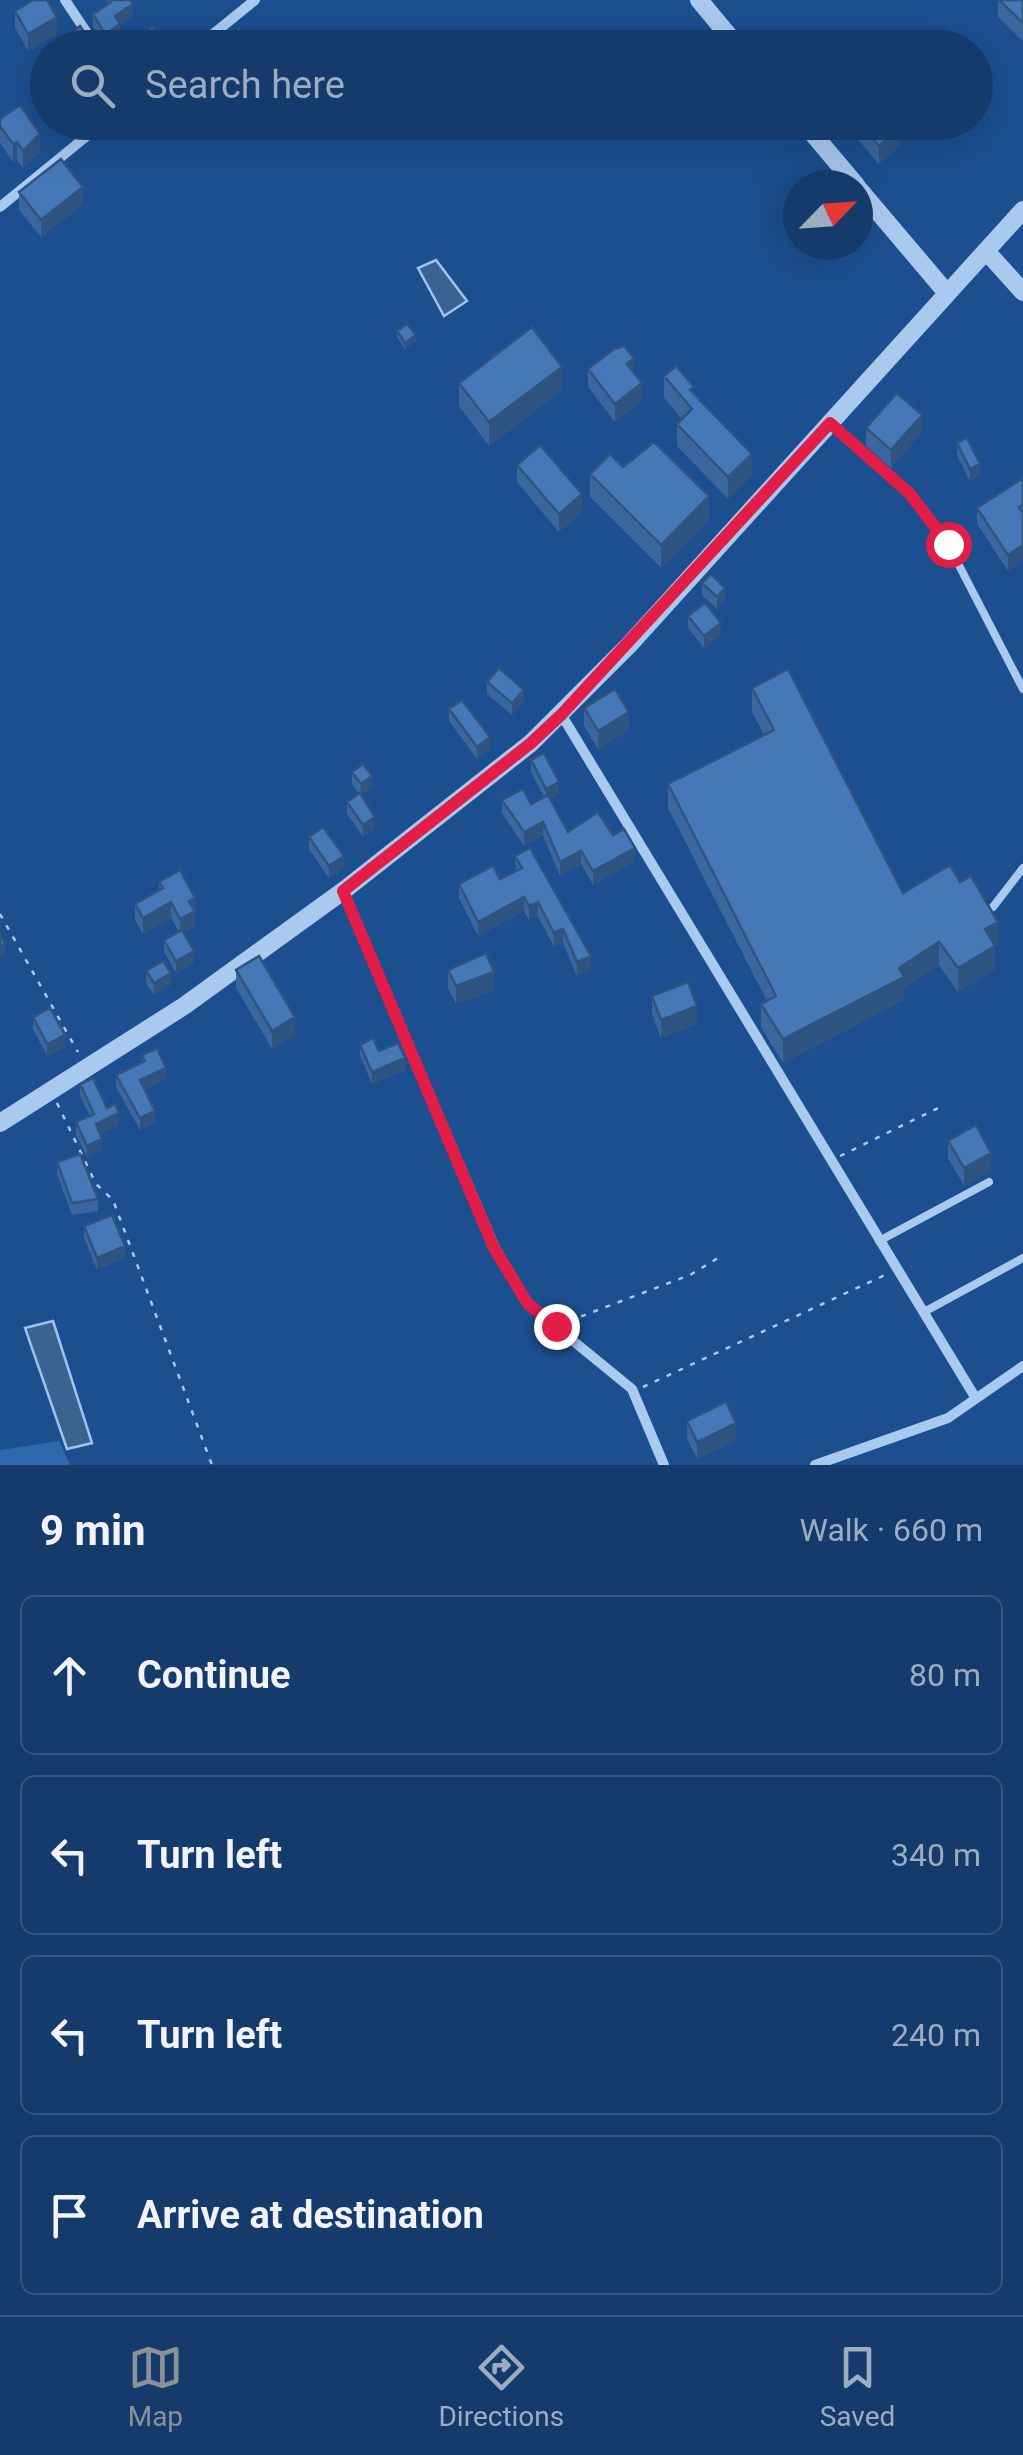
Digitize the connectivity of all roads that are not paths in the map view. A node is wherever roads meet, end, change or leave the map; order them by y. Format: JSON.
{"nodes":[{"id":1,"x":65,"y":0,"type":"edge"},
{"id":2,"x":254,"y":0,"type":"edge"},
{"id":3,"x":698,"y":0,"type":"edge"},
{"id":4,"x":84,"y":30,"type":"edge"},
{"id":5,"x":218,"y":30,"type":"edge"},
{"id":6,"x":724,"y":30,"type":"edge"},
{"id":7,"x":82,"y":140,"type":"edge"},
{"id":8,"x":817,"y":140,"type":"edge"},
{"id":9,"x":843,"y":170,"type":"edge"},
{"id":10,"x":873,"y":205,"type":"edge"},
{"id":11,"x":0,"y":207,"type":"edge"},
{"id":12,"x":1023,"y":210,"type":"edge"},
{"id":13,"x":986,"y":251,"type":"junction"},
{"id":14,"x":946,"y":292,"type":"junction"},
{"id":15,"x":1023,"y":292,"type":"edge"},
{"id":16,"x":830,"y":423,"type":"junction"},
{"id":17,"x":1023,"y":689,"type":"edge"},
{"id":18,"x":562,"y":714,"type":"junction"},
{"id":19,"x":1023,"y":868,"type":"edge"},
{"id":20,"x":343,"y":891,"type":"junction"},
{"id":21,"x":993,"y":907,"type":"edge"},
{"id":22,"x":0,"y":1123,"type":"edge"},
{"id":23,"x":989,"y":1182,"type":"dead end"},
{"id":24,"x":879,"y":1241,"type":"junction"},
{"id":25,"x":1023,"y":1258,"type":"edge"},
{"id":26,"x":924,"y":1312,"type":"junction"},
{"id":27,"x":1023,"y":1366,"type":"edge"},
{"id":28,"x":975,"y":1397,"type":"junction"},
{"id":29,"x":664,"y":1465,"type":"edge"},
{"id":30,"x":815,"y":1465,"type":"edge"}],
"edges":[{"from":1,"to":4,"type":"street"},
{"from":2,"to":5,"type":"street"},
{"from":3,"to":6,"type":"street"},
{"from":7,"to":11,"type":"street"},
{"from":8,"to":9,"type":"street"},
{"from":10,"to":14,"type":"street"},
{"from":12,"to":13,"type":"street"},
{"from":13,"to":14,"type":"street"},
{"from":13,"to":15,"type":"street"},
{"from":14,"to":16,"type":"street"},
{"from":16,"to":17,"type":"lane"},
{"from":16,"to":18,"type":"street"},
{"from":18,"to":20,"type":"street"},
{"from":18,"to":24,"type":"street"},
{"from":19,"to":21,"type":"lane"},
{"from":20,"to":22,"type":"street"},
{"from":20,"to":29,"type":"street"},
{"from":23,"to":24,"type":"lane"},
{"from":24,"to":26,"type":"street"},
{"from":25,"to":26,"type":"lane"},
{"from":26,"to":28,"type":"street"},
{"from":27,"to":28,"type":"street"},
{"from":28,"to":30,"type":"street"}]}
